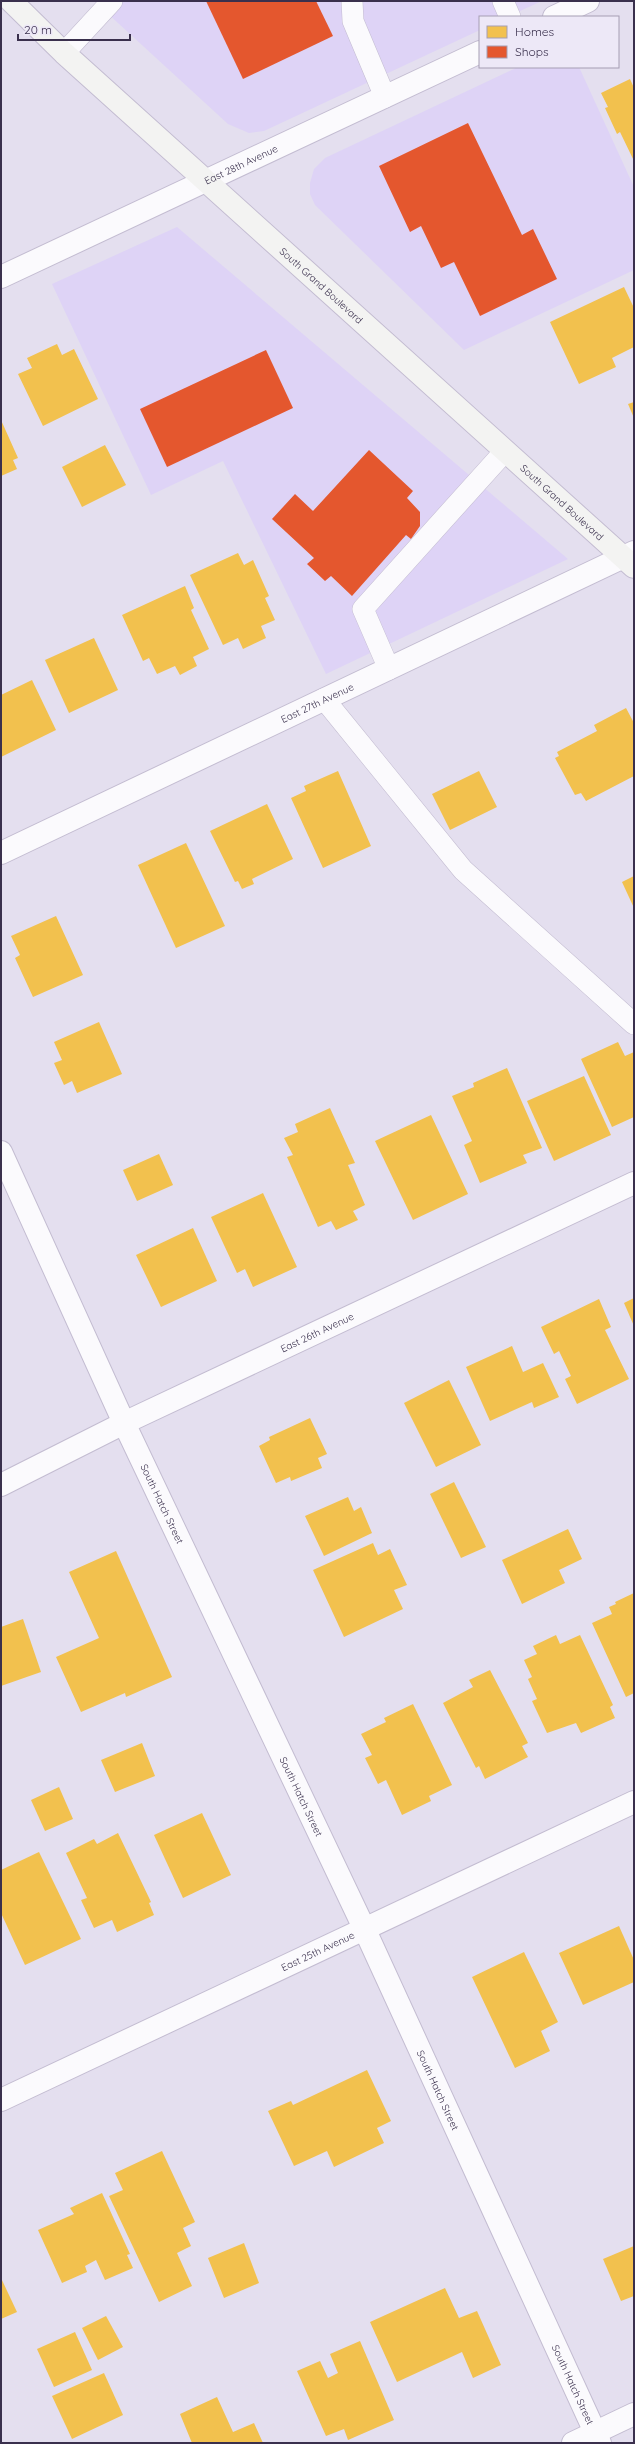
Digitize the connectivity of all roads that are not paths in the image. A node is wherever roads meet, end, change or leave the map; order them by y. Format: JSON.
{"nodes":[{"id":1,"x":12,"y":1,"type":"edge"},
{"id":2,"x":112,"y":1,"type":"edge"},
{"id":3,"x":352,"y":1,"type":"edge"},
{"id":4,"x":503,"y":1,"type":"edge"},
{"id":5,"x":588,"y":1,"type":"edge"},
{"id":6,"x":510,"y":16,"type":"edge"},
{"id":7,"x":556,"y":16,"type":"edge"},
{"id":8,"x":479,"y":52,"type":"edge"},
{"id":9,"x":64,"y":53,"type":"junction"},
{"id":10,"x":385,"y":97,"type":"junction"},
{"id":11,"x":207,"y":181,"type":"junction"},
{"id":12,"x":1,"y":277,"type":"edge"},
{"id":13,"x":505,"y":451,"type":"junction"},
{"id":14,"x":630,"y":558,"type":"edge"},
{"id":15,"x":389,"y":669,"type":"junction"},
{"id":16,"x":324,"y":699,"type":"junction"},
{"id":17,"x":1,"y":853,"type":"edge"},
{"id":18,"x":634,"y":1024,"type":"edge"},
{"id":19,"x":1,"y":1152,"type":"edge"},
{"id":20,"x":634,"y":1183,"type":"edge"},
{"id":21,"x":124,"y":1423,"type":"junction"},
{"id":22,"x":1,"y":1485,"type":"edge"},
{"id":23,"x":634,"y":1802,"type":"edge"},
{"id":24,"x":364,"y":1928,"type":"junction"},
{"id":25,"x":1,"y":2100,"type":"edge"},
{"id":26,"x":634,"y":2414,"type":"edge"},
{"id":27,"x":597,"y":2438,"type":"edge"},
{"id":28,"x":573,"y":2443,"type":"edge"}],
"edges":[{"from":1,"to":9,"type":"main road","name":"South Grand Boulevard"},
{"from":2,"to":9,"type":"lane"},
{"from":3,"to":10,"type":"lane"},
{"from":4,"to":6,"type":"lane"},
{"from":5,"to":7,"type":"street"},
{"from":8,"to":10,"type":"street","name":"East 28th Avenue"},
{"from":9,"to":11,"type":"main road","name":"South Grand Boulevard"},
{"from":10,"to":11,"type":"street","name":"East 28th Avenue"},
{"from":11,"to":12,"type":"street","name":"East 28th Avenue"},
{"from":11,"to":13,"type":"main road","name":"South Grand Boulevard"},
{"from":13,"to":14,"type":"main road","name":"South Grand Boulevard"},
{"from":13,"to":15,"type":"lane"},
{"from":14,"to":15,"type":"street","name":"East 27th Avenue"},
{"from":15,"to":16,"type":"street","name":"East 27th Avenue"},
{"from":16,"to":17,"type":"street","name":"East 27th Avenue"},
{"from":16,"to":18,"type":"lane"},
{"from":19,"to":21,"type":"street","name":"South Hatch Street"},
{"from":20,"to":21,"type":"street","name":"East 26th Avenue"},
{"from":21,"to":22,"type":"street","name":"East 26th Avenue"},
{"from":21,"to":24,"type":"street","name":"South Hatch Street"},
{"from":23,"to":24,"type":"street","name":"East 25th Avenue"},
{"from":24,"to":25,"type":"street","name":"East 25th Avenue"},
{"from":24,"to":27,"type":"street","name":"South Hatch Street"},
{"from":26,"to":27,"type":"street"},
{"from":27,"to":28,"type":"street"}]}
